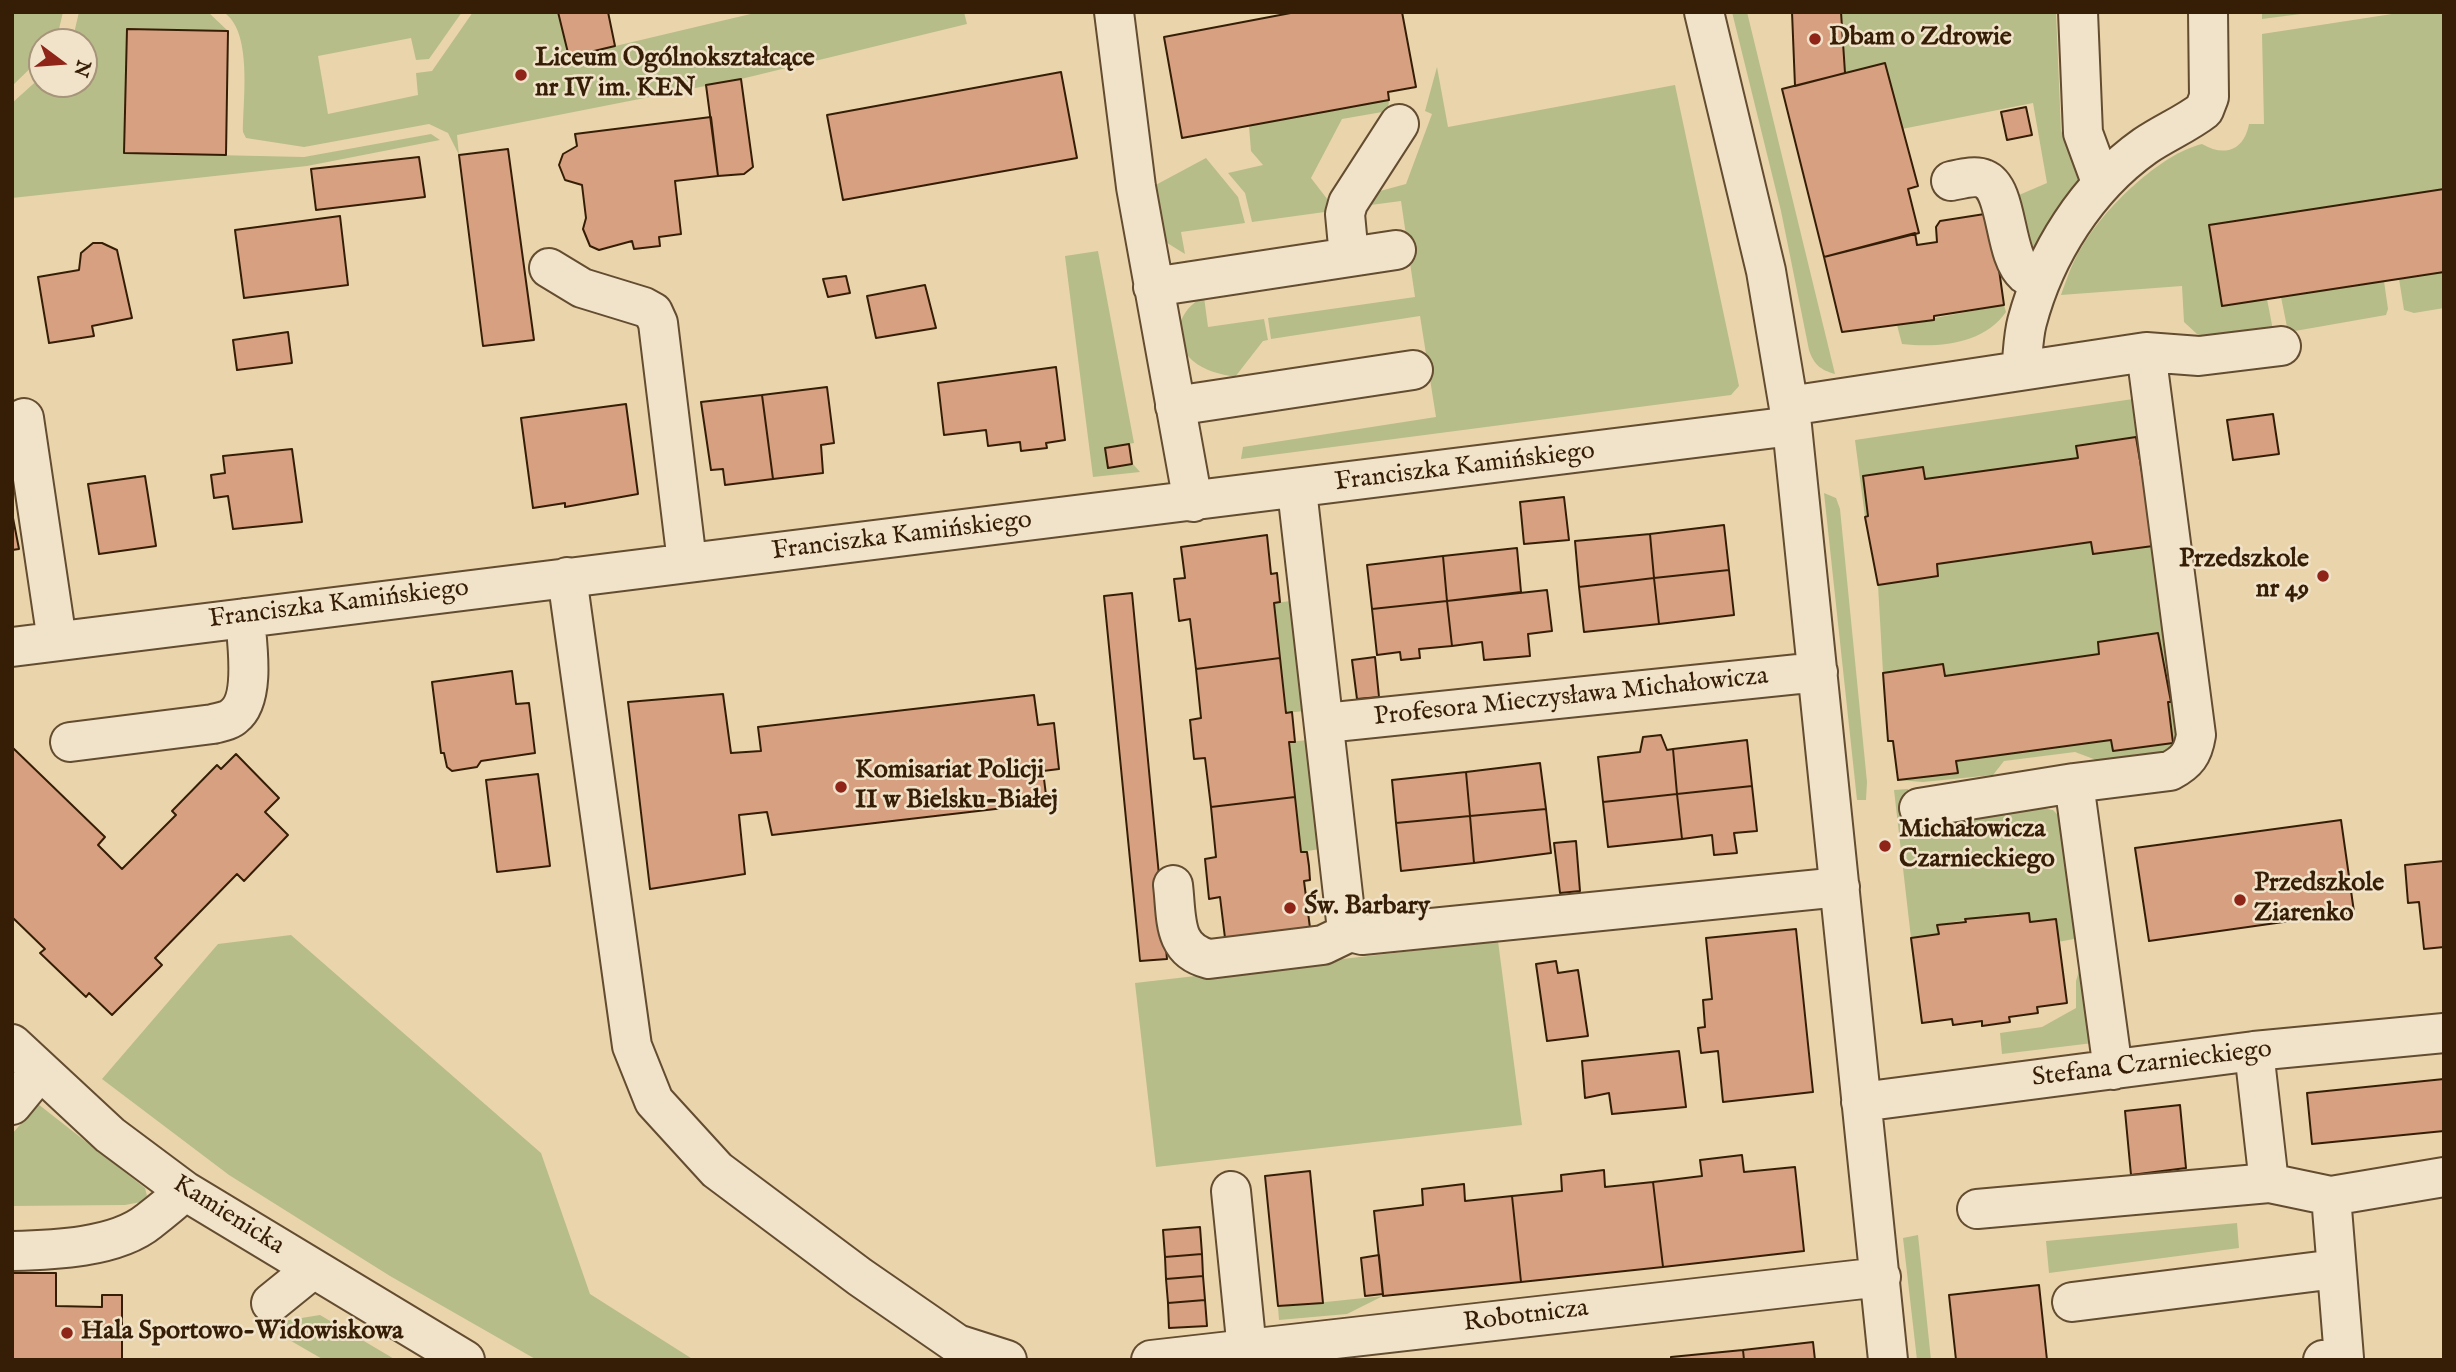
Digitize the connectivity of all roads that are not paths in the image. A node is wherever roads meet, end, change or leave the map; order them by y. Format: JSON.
{"nodes":[{"id":1,"x":1114,"y":12,"type":"edge"},
{"id":2,"x":1703,"y":12,"type":"edge"},
{"id":3,"x":2078,"y":12,"type":"edge"},
{"id":4,"x":2208,"y":12,"type":"edge"},
{"id":5,"x":1399,"y":124,"type":"dead end"},
{"id":6,"x":1951,"y":181,"type":"dead end"},
{"id":7,"x":2102,"y":182,"type":"junction"},
{"id":8,"x":1396,"y":250,"type":"dead end"},
{"id":9,"x":1349,"y":257,"type":"junction"},
{"id":10,"x":549,"y":268,"type":"dead end"},
{"id":11,"x":2040,"y":281,"type":"junction"},
{"id":12,"x":1153,"y":286,"type":"junction"},
{"id":13,"x":2281,"y":346,"type":"dead end"},
{"id":14,"x":2146,"y":352,"type":"junction"},
{"id":15,"x":1413,"y":370,"type":"dead end"},
{"id":16,"x":2021,"y":370,"type":"junction"},
{"id":17,"x":1175,"y":406,"type":"junction"},
{"id":18,"x":1791,"y":416,"type":"junction"},
{"id":19,"x":24,"y":418,"type":"dead end"},
{"id":20,"x":1297,"y":489,"type":"junction"},
{"id":21,"x":1193,"y":502,"type":"junction"},
{"id":22,"x":687,"y":562,"type":"junction"},
{"id":23,"x":567,"y":577,"type":"junction"},
{"id":24,"x":245,"y":618,"type":"junction"},
{"id":25,"x":57,"y":641,"type":"junction"},
{"id":26,"x":12,"y":647,"type":"edge"},
{"id":27,"x":1818,"y":672,"type":"junction"},
{"id":28,"x":1325,"y":723,"type":"junction"},
{"id":29,"x":69,"y":742,"type":"dead end"},
{"id":30,"x":2074,"y":783,"type":"junction"},
{"id":31,"x":1919,"y":808,"type":"dead end"},
{"id":32,"x":1173,"y":886,"type":"dead end"},
{"id":33,"x":1840,"y":887,"type":"junction"},
{"id":34,"x":1350,"y":932,"type":"junction"},
{"id":35,"x":2444,"y":1033,"type":"edge"},
{"id":36,"x":12,"y":1044,"type":"edge"},
{"id":37,"x":2254,"y":1051,"type":"junction"},
{"id":38,"x":2113,"y":1070,"type":"junction"},
{"id":39,"x":39,"y":1072,"type":"junction"},
{"id":40,"x":1861,"y":1102,"type":"junction"},
{"id":41,"x":12,"y":1105,"type":"edge"},
{"id":42,"x":2444,"y":1177,"type":"edge"},
{"id":43,"x":2269,"y":1183,"type":"junction"},
{"id":44,"x":186,"y":1191,"type":"junction"},
{"id":45,"x":1231,"y":1191,"type":"dead end"},
{"id":46,"x":2331,"y":1196,"type":"junction"},
{"id":47,"x":1977,"y":1209,"type":"dead end"},
{"id":48,"x":12,"y":1251,"type":"edge"},
{"id":49,"x":313,"y":1269,"type":"junction"},
{"id":50,"x":2336,"y":1269,"type":"junction"},
{"id":51,"x":1881,"y":1277,"type":"junction"},
{"id":52,"x":2072,"y":1302,"type":"dead end"},
{"id":53,"x":271,"y":1303,"type":"dead end"},
{"id":54,"x":1248,"y":1354,"type":"edge"},
{"id":55,"x":1161,"y":1359,"type":"edge"},
{"id":56,"x":2337,"y":1359,"type":"edge"},
{"id":57,"x":465,"y":1360,"type":"edge"},
{"id":58,"x":1007,"y":1360,"type":"edge"},
{"id":59,"x":1888,"y":1360,"type":"edge"}],
"edges":[{"from":1,"to":12,"type":"street"},
{"from":2,"to":18,"type":"street"},
{"from":3,"to":7,"type":"street"},
{"from":4,"to":7,"type":"street"},
{"from":5,"to":9,"type":"street"},
{"from":6,"to":11,"type":"street"},
{"from":7,"to":11,"type":"street"},
{"from":8,"to":9,"type":"street"},
{"from":9,"to":12,"type":"street"},
{"from":10,"to":22,"type":"street"},
{"from":11,"to":16,"type":"street"},
{"from":12,"to":17,"type":"street"},
{"from":13,"to":14,"type":"street","name":"Franciszka Kamińskiego"},
{"from":14,"to":16,"type":"street","name":"Franciszka Kamińskiego"},
{"from":14,"to":30,"type":"street"},
{"from":15,"to":17,"type":"street"},
{"from":16,"to":18,"type":"street","name":"Franciszka Kamińskiego"},
{"from":17,"to":21,"type":"street"},
{"from":18,"to":20,"type":"street","name":"Franciszka Kamińskiego"},
{"from":18,"to":27,"type":"street"},
{"from":19,"to":25,"type":"street"},
{"from":20,"to":21,"type":"street","name":"Franciszka Kamińskiego"},
{"from":20,"to":28,"type":"street"},
{"from":21,"to":22,"type":"street","name":"Franciszka Kamińskiego"},
{"from":22,"to":23,"type":"street","name":"Franciszka Kamińskiego"},
{"from":23,"to":24,"type":"street","name":"Franciszka Kamińskiego"},
{"from":23,"to":58,"type":"street"},
{"from":24,"to":25,"type":"street","name":"Franciszka Kamińskiego"},
{"from":24,"to":29,"type":"street"},
{"from":25,"to":26,"type":"street","name":"Franciszka Kamińskiego"},
{"from":27,"to":28,"type":"street","name":"Profesora Mieczysława Michałowicza"},
{"from":27,"to":33,"type":"street"},
{"from":28,"to":34,"type":"street"},
{"from":30,"to":31,"type":"street"},
{"from":30,"to":38,"type":"street"},
{"from":32,"to":34,"type":"street"},
{"from":33,"to":34,"type":"street"},
{"from":33,"to":40,"type":"street"},
{"from":35,"to":37,"type":"street","name":"Stefana Czarnieckiego"},
{"from":36,"to":39,"type":"street","name":"Kamienicka"},
{"from":37,"to":38,"type":"street","name":"Stefana Czarnieckiego"},
{"from":37,"to":43,"type":"street"},
{"from":38,"to":40,"type":"street","name":"Stefana Czarnieckiego"},
{"from":39,"to":41,"type":"street"},
{"from":39,"to":44,"type":"street","name":"Kamienicka"},
{"from":40,"to":51,"type":"street"},
{"from":42,"to":46,"type":"street"},
{"from":43,"to":46,"type":"street"},
{"from":43,"to":47,"type":"street"},
{"from":44,"to":48,"type":"street"},
{"from":44,"to":49,"type":"street","name":"Kamienicka"},
{"from":45,"to":54,"type":"street"},
{"from":46,"to":50,"type":"street"},
{"from":49,"to":53,"type":"street"},
{"from":49,"to":57,"type":"street","name":"Kamienicka"},
{"from":50,"to":52,"type":"street"},
{"from":50,"to":56,"type":"street"},
{"from":51,"to":54,"type":"street","name":"Robotnicza"},
{"from":51,"to":59,"type":"street"},
{"from":54,"to":55,"type":"street","name":"Robotnicza"}]}
